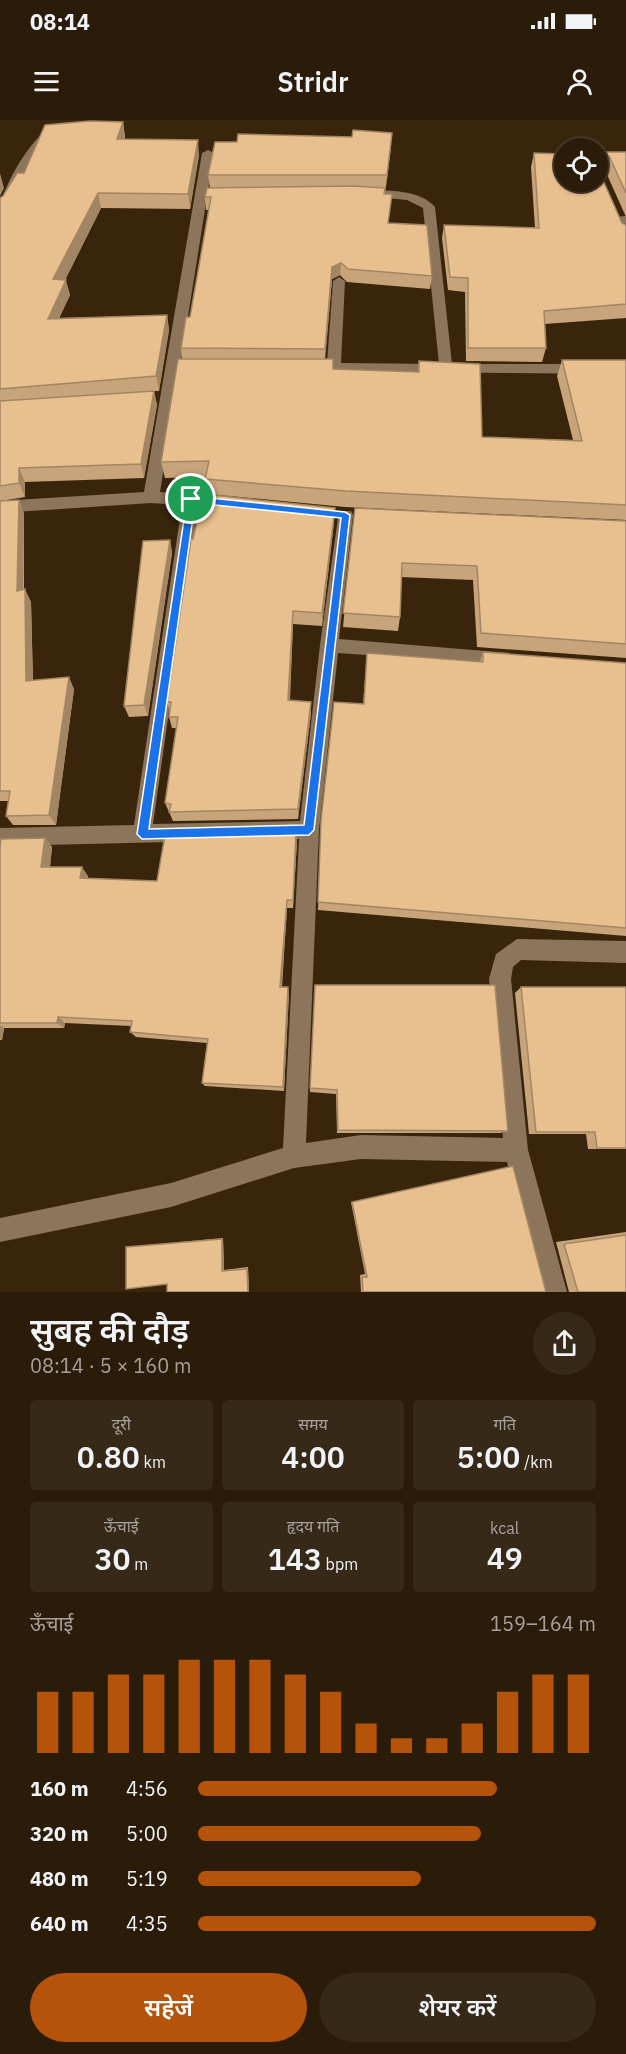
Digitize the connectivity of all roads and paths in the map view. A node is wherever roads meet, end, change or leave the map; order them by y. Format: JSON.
{"nodes":[{"id":1,"x":62,"y":130,"type":"edge"},
{"id":2,"x":208,"y":153,"type":"dead end"},
{"id":3,"x":360,"y":194,"type":"edge"},
{"id":4,"x":0,"y":210,"type":"edge"},
{"id":5,"x":620,"y":217,"type":"edge"},
{"id":6,"x":626,"y":236,"type":"edge"},
{"id":7,"x":339,"y":281,"type":"edge"},
{"id":8,"x":300,"y":368,"type":"edge"},
{"id":9,"x":334,"y":368,"type":"junction"},
{"id":10,"x":446,"y":368,"type":"junction"},
{"id":11,"x":626,"y":369,"type":"edge"},
{"id":12,"x":170,"y":397,"type":"junction"},
{"id":13,"x":147,"y":399,"type":"edge"},
{"id":14,"x":152,"y":497,"type":"junction"},
{"id":15,"x":191,"y":499,"type":"junction"},
{"id":16,"x":239,"y":504,"type":"edge"},
{"id":17,"x":0,"y":507,"type":"edge"},
{"id":18,"x":345,"y":515,"type":"dead end"},
{"id":19,"x":329,"y":645,"type":"junction"},
{"id":20,"x":519,"y":659,"type":"edge"},
{"id":21,"x":309,"y":830,"type":"junction"},
{"id":22,"x":142,"y":834,"type":"junction"},
{"id":23,"x":0,"y":837,"type":"edge"},
{"id":24,"x":626,"y":952,"type":"edge"},
{"id":25,"x":516,"y":1150,"type":"junction"},
{"id":26,"x":294,"y":1156,"type":"junction"},
{"id":27,"x":0,"y":1230,"type":"edge"},
{"id":28,"x":554,"y":1292,"type":"edge"}],
"edges":[{"from":1,"to":4,"type":"street"},
{"from":2,"to":12,"type":"street"},
{"from":3,"to":10,"type":"street"},
{"from":5,"to":6,"type":"street"},
{"from":7,"to":9,"type":"street"},
{"from":8,"to":9,"type":"street"},
{"from":9,"to":10,"type":"street"},
{"from":10,"to":11,"type":"street"},
{"from":12,"to":13,"type":"street"},
{"from":12,"to":14,"type":"street"},
{"from":14,"to":15,"type":"street"},
{"from":14,"to":17,"type":"street"},
{"from":15,"to":16,"type":"street"},
{"from":15,"to":22,"type":"street"},
{"from":18,"to":19,"type":"street"},
{"from":19,"to":20,"type":"street"},
{"from":19,"to":21,"type":"street"},
{"from":21,"to":22,"type":"street"},
{"from":21,"to":26,"type":"street"},
{"from":22,"to":23,"type":"street"},
{"from":24,"to":25,"type":"street"},
{"from":25,"to":26,"type":"street"},
{"from":25,"to":28,"type":"street"},
{"from":26,"to":27,"type":"street"}]}
